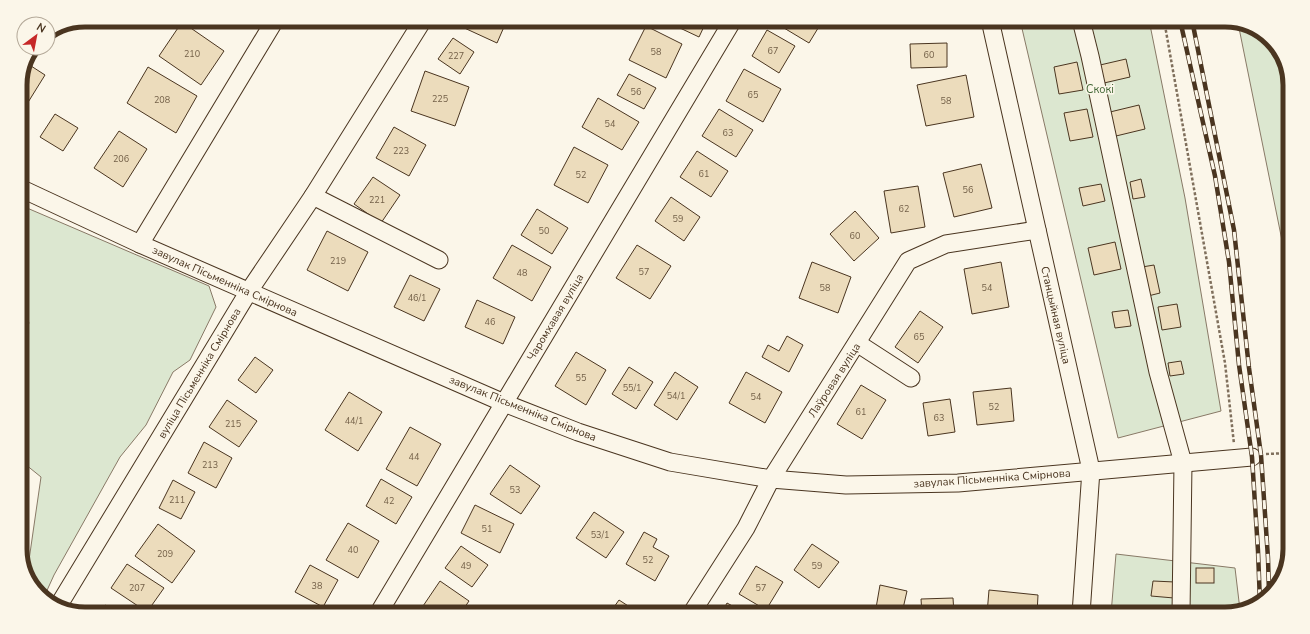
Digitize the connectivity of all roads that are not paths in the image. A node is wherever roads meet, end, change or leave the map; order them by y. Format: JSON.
{"nodes":[{"id":1,"x":271,"y":27,"type":"edge"},
{"id":2,"x":418,"y":27,"type":"edge"},
{"id":3,"x":729,"y":27,"type":"edge"},
{"id":4,"x":992,"y":27,"type":"edge"},
{"id":5,"x":1083,"y":27,"type":"edge"},
{"id":6,"x":27,"y":191,"type":"edge"},
{"id":7,"x":313,"y":196,"type":"junction"},
{"id":8,"x":1037,"y":230,"type":"junction"},
{"id":9,"x":140,"y":244,"type":"junction"},
{"id":10,"x":439,"y":260,"type":"dead end"},
{"id":11,"x":249,"y":291,"type":"junction"},
{"id":12,"x":858,"y":343,"type":"junction"},
{"id":13,"x":911,"y":378,"type":"dead end"},
{"id":14,"x":504,"y":403,"type":"junction"},
{"id":15,"x":1244,"y":458,"type":"road end"},
{"id":16,"x":1184,"y":462,"type":"junction"},
{"id":17,"x":1092,"y":470,"type":"junction"},
{"id":18,"x":771,"y":479,"type":"junction"},
{"id":19,"x":61,"y":602,"type":"edge"},
{"id":20,"x":382,"y":607,"type":"edge"},
{"id":21,"x":695,"y":607,"type":"edge"},
{"id":22,"x":1082,"y":607,"type":"edge"},
{"id":23,"x":1181,"y":607,"type":"edge"}],
"edges":[{"from":1,"to":9,"type":"street"},
{"from":2,"to":7,"type":"street","name":"вуліца Пісьменніка Смірнова"},
{"from":3,"to":14,"type":"street","name":"Чаромхавая вуліца"},
{"from":4,"to":8,"type":"street","name":"Станцыйная вуліца"},
{"from":5,"to":16,"type":"street"},
{"from":6,"to":9,"type":"street","name":"завулак Пісьменніка Смірнова"},
{"from":7,"to":10,"type":"street"},
{"from":7,"to":11,"type":"street","name":"вуліца Пісьменніка Смірнова"},
{"from":8,"to":12,"type":"street","name":"Лаўровая вуліца"},
{"from":8,"to":17,"type":"street","name":"Станцыйная вуліца"},
{"from":9,"to":11,"type":"street","name":"завулак Пісьменніка Смірнова"},
{"from":11,"to":14,"type":"street","name":"завулак Пісьменніка Смірнова"},
{"from":11,"to":19,"type":"street","name":"вуліца Пісьменніка Смірнова"},
{"from":12,"to":13,"type":"street"},
{"from":12,"to":18,"type":"street","name":"Лаўровая вуліца"},
{"from":14,"to":18,"type":"street","name":"завулак Пісьменніка Смірнова"},
{"from":14,"to":20,"type":"street","name":"Чаромхавая вуліца"},
{"from":15,"to":16,"type":"street","name":"завулак Пісьменніка Смірнова"},
{"from":16,"to":17,"type":"street","name":"завулак Пісьменніка Смірнова"},
{"from":16,"to":23,"type":"street"},
{"from":17,"to":18,"type":"street","name":"завулак Пісьменніка Смірнова"},
{"from":17,"to":22,"type":"street","name":"Станцыйная вуліца"},
{"from":18,"to":21,"type":"street","name":"Лаўровая вуліца"}]}
